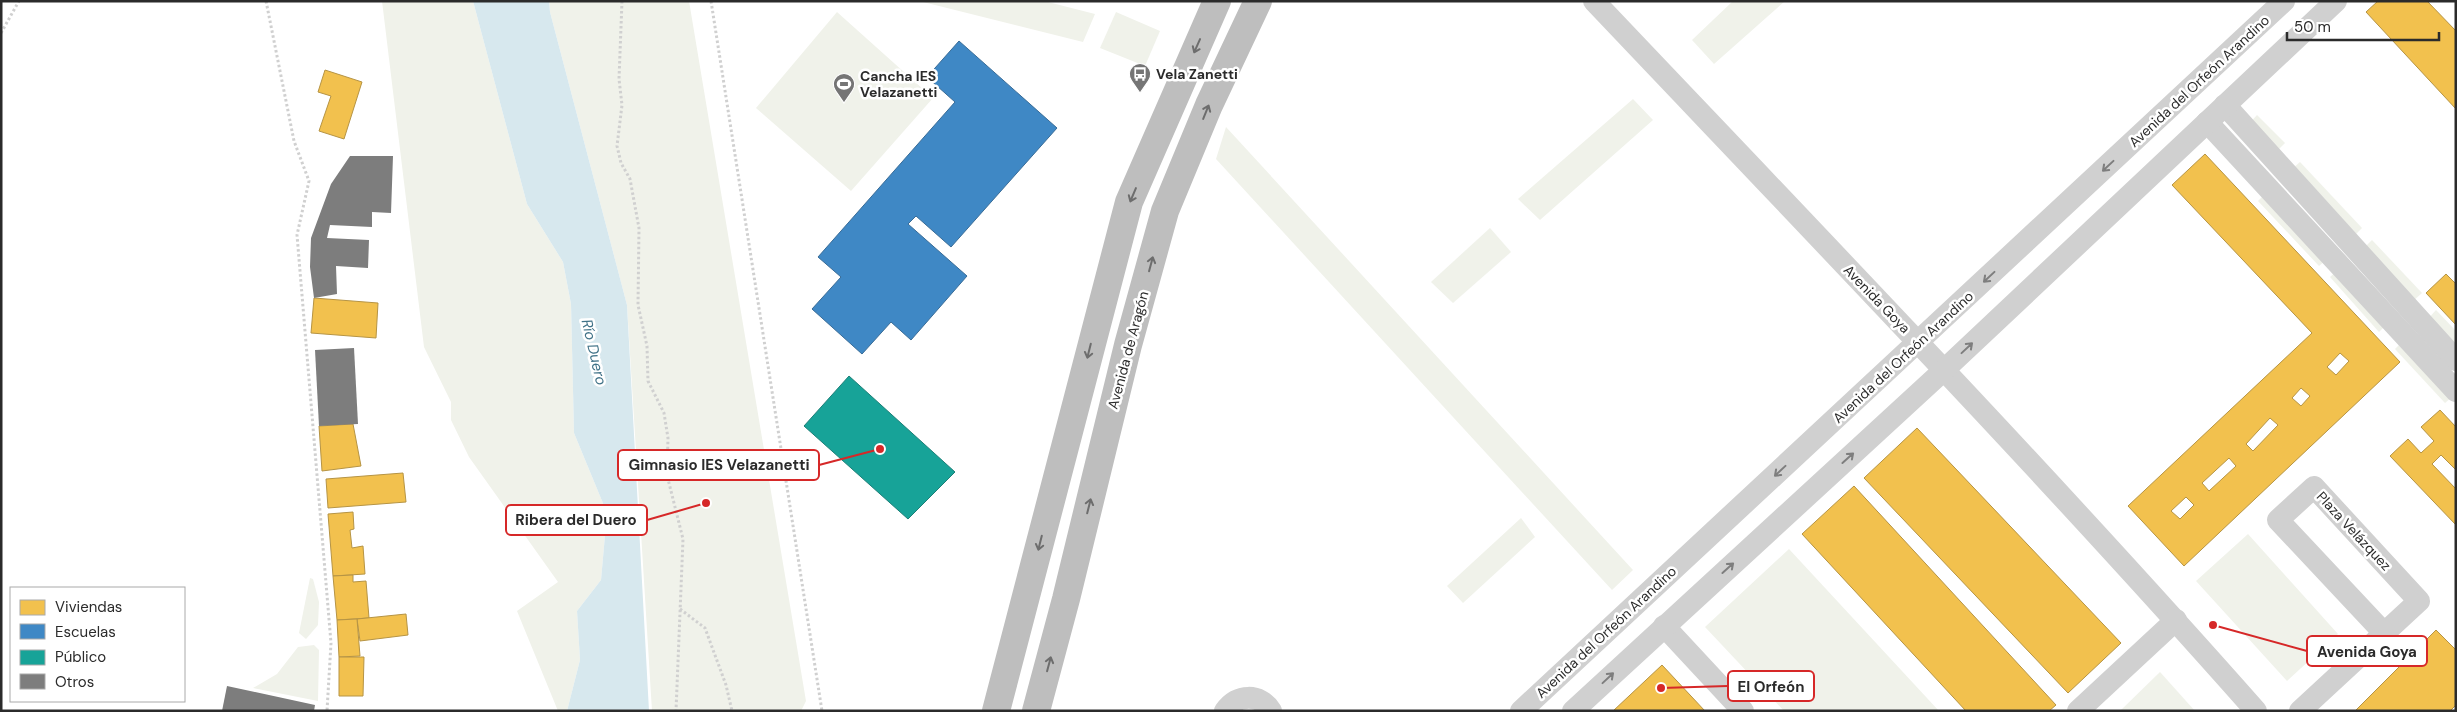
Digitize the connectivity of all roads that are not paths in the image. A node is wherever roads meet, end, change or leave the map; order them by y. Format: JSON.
{"nodes":[{"id":1,"x":1217,"y":1,"type":"edge"},
{"id":2,"x":1258,"y":1,"type":"edge"},
{"id":3,"x":1594,"y":1,"type":"edge"},
{"id":4,"x":2284,"y":1,"type":"edge"},
{"id":5,"x":2336,"y":1,"type":"edge"},
{"id":6,"x":2225,"y":105,"type":"junction"},
{"id":7,"x":2207,"y":122,"type":"junction"},
{"id":8,"x":2279,"y":165,"type":"junction"},
{"id":9,"x":2262,"y":181,"type":"junction"},
{"id":10,"x":2344,"y":253,"type":"junction"},
{"id":11,"x":2408,"y":323,"type":"junction"},
{"id":12,"x":1918,"y":342,"type":"junction"},
{"id":13,"x":2456,"y":360,"type":"edge"},
{"id":14,"x":1944,"y":370,"type":"junction"},
{"id":15,"x":2456,"y":390,"type":"edge"},
{"id":16,"x":2176,"y":620,"type":"junction"},
{"id":17,"x":1664,"y":626,"type":"junction"},
{"id":18,"x":2384,"y":633,"type":"junction"},
{"id":19,"x":996,"y":711,"type":"edge"},
{"id":20,"x":1036,"y":711,"type":"edge"},
{"id":21,"x":1225,"y":711,"type":"edge"},
{"id":22,"x":1271,"y":711,"type":"edge"},
{"id":23,"x":1521,"y":711,"type":"edge"},
{"id":24,"x":1572,"y":711,"type":"edge"},
{"id":25,"x":1743,"y":711,"type":"edge"},
{"id":26,"x":2078,"y":711,"type":"edge"},
{"id":27,"x":2256,"y":711,"type":"edge"},
{"id":28,"x":2300,"y":711,"type":"edge"}],
"edges":[{"from":1,"to":19,"type":"highway","one_way":true},
{"from":20,"to":2,"type":"highway","name":"Avenida de Aragón","one_way":true},
{"from":3,"to":12,"type":"street","name":"Avenida Goya"},
{"from":4,"to":12,"type":"street","name":"Avenida del Orfeón Arandino","one_way":true},
{"from":5,"to":6,"type":"street"},
{"from":6,"to":7,"type":"street"},
{"from":6,"to":8,"type":"street"},
{"from":7,"to":9,"type":"street"},
{"from":14,"to":7,"type":"street","one_way":true},
{"from":8,"to":9,"type":"street"},
{"from":8,"to":10,"type":"street"},
{"from":9,"to":10,"type":"street"},
{"from":10,"to":11,"type":"street"},
{"from":11,"to":13,"type":"street"},
{"from":11,"to":15,"type":"street"},
{"from":12,"to":14,"type":"street","name":"Avenida Goya"},
{"from":12,"to":23,"type":"street","name":"Avenida del Orfeón Arandino","one_way":true},
{"from":14,"to":16,"type":"street","name":"Avenida Goya"},
{"from":17,"to":14,"type":"street","one_way":true},
{"from":16,"to":26,"type":"street"},
{"from":16,"to":27,"type":"street","name":"Avenida Goya"},
{"from":24,"to":17,"type":"street","one_way":true},
{"from":17,"to":25,"type":"street"},
{"from":18,"to":18,"type":"street","name":"Plaza Velázquez"},
{"from":18,"to":28,"type":"street","name":"Plaza Velázquez"},
{"from":21,"to":22,"type":"street"}]}
